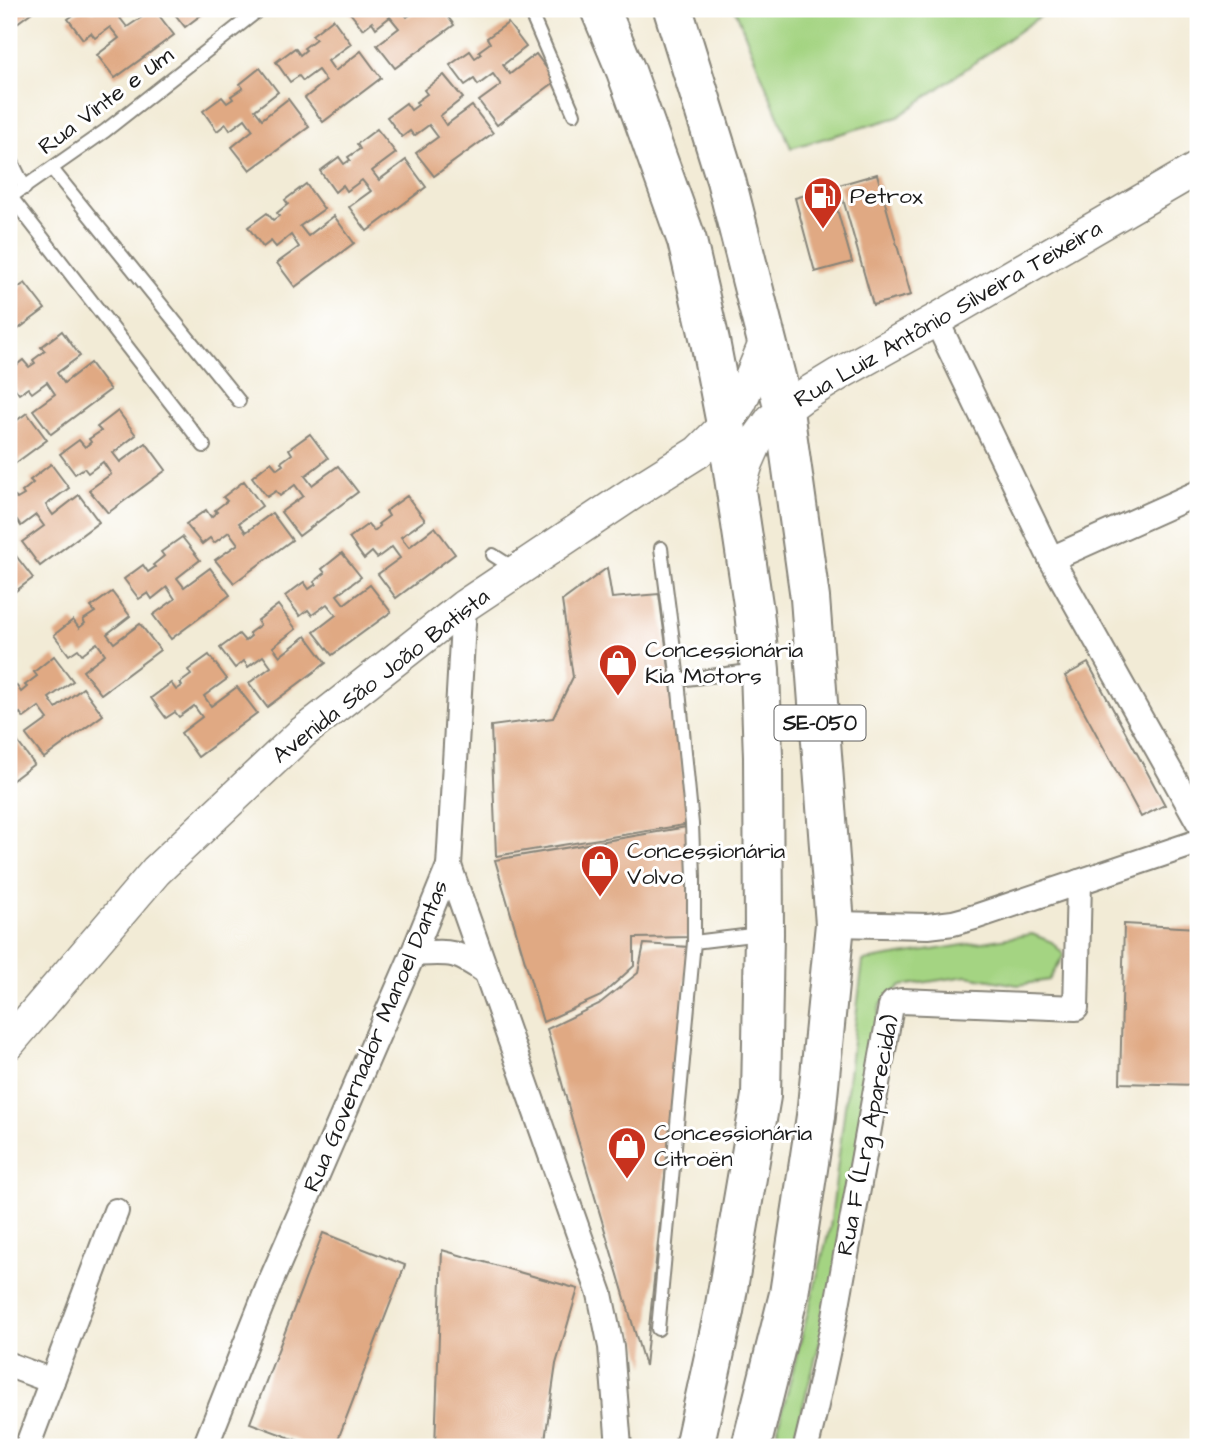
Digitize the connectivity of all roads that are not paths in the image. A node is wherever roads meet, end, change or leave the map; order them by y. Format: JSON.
{"nodes":[{"id":1,"x":260,"y":9,"type":"edge"},
{"id":2,"x":529,"y":9,"type":"edge"},
{"id":3,"x":600,"y":9,"type":"edge"},
{"id":4,"x":673,"y":9,"type":"edge"},
{"id":5,"x":574,"y":114,"type":"dead end"},
{"id":6,"x":9,"y":156,"type":"edge"},
{"id":7,"x":1198,"y":168,"type":"edge"},
{"id":8,"x":52,"y":169,"type":"junction"},
{"id":9,"x":25,"y":188,"type":"junction"},
{"id":10,"x":10,"y":198,"type":"edge"},
{"id":11,"x":936,"y":320,"type":"junction"},
{"id":12,"x":766,"y":338,"type":"junction"},
{"id":13,"x":239,"y":401,"type":"dead end"},
{"id":14,"x":784,"y":411,"type":"junction"},
{"id":15,"x":726,"y":424,"type":"junction"},
{"id":16,"x":204,"y":446,"type":"dead end"},
{"id":17,"x":1198,"y":493,"type":"edge"},
{"id":18,"x":736,"y":495,"type":"junction"},
{"id":19,"x":661,"y":548,"type":"dead end"},
{"id":20,"x":1051,"y":559,"type":"junction"},
{"id":21,"x":464,"y":607,"type":"junction"},
{"id":22,"x":760,"y":670,"type":"junction"},
{"id":23,"x":678,"y":680,"type":"junction"},
{"id":24,"x":1198,"y":821,"type":"edge"},
{"id":25,"x":1198,"y":842,"type":"edge"},
{"id":26,"x":449,"y":866,"type":"junction"},
{"id":27,"x":1079,"y":882,"type":"junction"},
{"id":28,"x":835,"y":924,"type":"junction"},
{"id":29,"x":764,"y":934,"type":"junction"},
{"id":30,"x":694,"y":942,"type":"junction"},
{"id":31,"x":413,"y":954,"type":"junction"},
{"id":32,"x":486,"y":972,"type":"junction"},
{"id":33,"x":9,"y":1042,"type":"edge"},
{"id":34,"x":116,"y":1210,"type":"dead end"},
{"id":35,"x":658,"y":1329,"type":"dead end"},
{"id":36,"x":9,"y":1365,"type":"edge"},
{"id":37,"x":52,"y":1381,"type":"junction"},
{"id":38,"x":27,"y":1447,"type":"edge"},
{"id":39,"x":205,"y":1447,"type":"edge"},
{"id":40,"x":619,"y":1447,"type":"edge"},
{"id":41,"x":694,"y":1447,"type":"edge"},
{"id":42,"x":751,"y":1447,"type":"edge"},
{"id":43,"x":806,"y":1447,"type":"edge"}],
"edges":[{"from":1,"to":8,"type":"lane","name":"Rua Vinte e Um"},
{"from":2,"to":5,"type":"lane"},
{"from":3,"to":15,"type":"main road","number":"SE-050"},
{"from":4,"to":12,"type":"main road","number":"SE-050"},
{"from":6,"to":9,"type":"lane"},
{"from":7,"to":11,"type":"street","name":"Rua Luiz Antônio Silveira Teixeira"},
{"from":8,"to":9,"type":"lane","name":"Rua Vinte e Um"},
{"from":8,"to":13,"type":"lane"},
{"from":9,"to":10,"type":"lane","name":"Rua Vinte e Um"},
{"from":10,"to":16,"type":"lane"},
{"from":11,"to":14,"type":"street","name":"Rua Luiz Antônio Silveira Teixeira"},
{"from":11,"to":20,"type":"street"},
{"from":12,"to":14,"type":"main road","number":"SE-050"},
{"from":12,"to":15,"type":"street","name":"Avenida São João Batista"},
{"from":14,"to":18,"type":"street","name":"Rua Luiz Antônio Silveira Teixeira"},
{"from":14,"to":28,"type":"main road","number":"SE-050"},
{"from":15,"to":18,"type":"main road","number":"SE-050"},
{"from":15,"to":21,"type":"street","name":"Avenida São João Batista"},
{"from":17,"to":20,"type":"street"},
{"from":18,"to":22,"type":"main road","number":"SE-050"},
{"from":19,"to":23,"type":"lane"},
{"from":20,"to":24,"type":"street"},
{"from":21,"to":26,"type":"street","name":"Rua Governador Manoel Dantas"},
{"from":21,"to":33,"type":"street","name":"Avenida São João Batista"},
{"from":22,"to":23,"type":"lane"},
{"from":22,"to":29,"type":"main road","number":"SE-050"},
{"from":23,"to":30,"type":"lane"},
{"from":25,"to":27,"type":"street"},
{"from":26,"to":31,"type":"street","name":"Rua Governador Manoel Dantas"},
{"from":26,"to":32,"type":"street"},
{"from":27,"to":28,"type":"street"},
{"from":27,"to":43,"type":"street","name":"Rua F (Lrg Aparecida)"},
{"from":28,"to":42,"type":"main road","number":"SE-050"},
{"from":29,"to":30,"type":"lane"},
{"from":29,"to":41,"type":"main road","number":"SE-050"},
{"from":30,"to":35,"type":"lane"},
{"from":31,"to":32,"type":"street"},
{"from":31,"to":39,"type":"street","name":"Rua Governador Manoel Dantas"},
{"from":32,"to":40,"type":"street"},
{"from":34,"to":37,"type":"street"},
{"from":36,"to":37,"type":"street"},
{"from":37,"to":38,"type":"street"}]}
